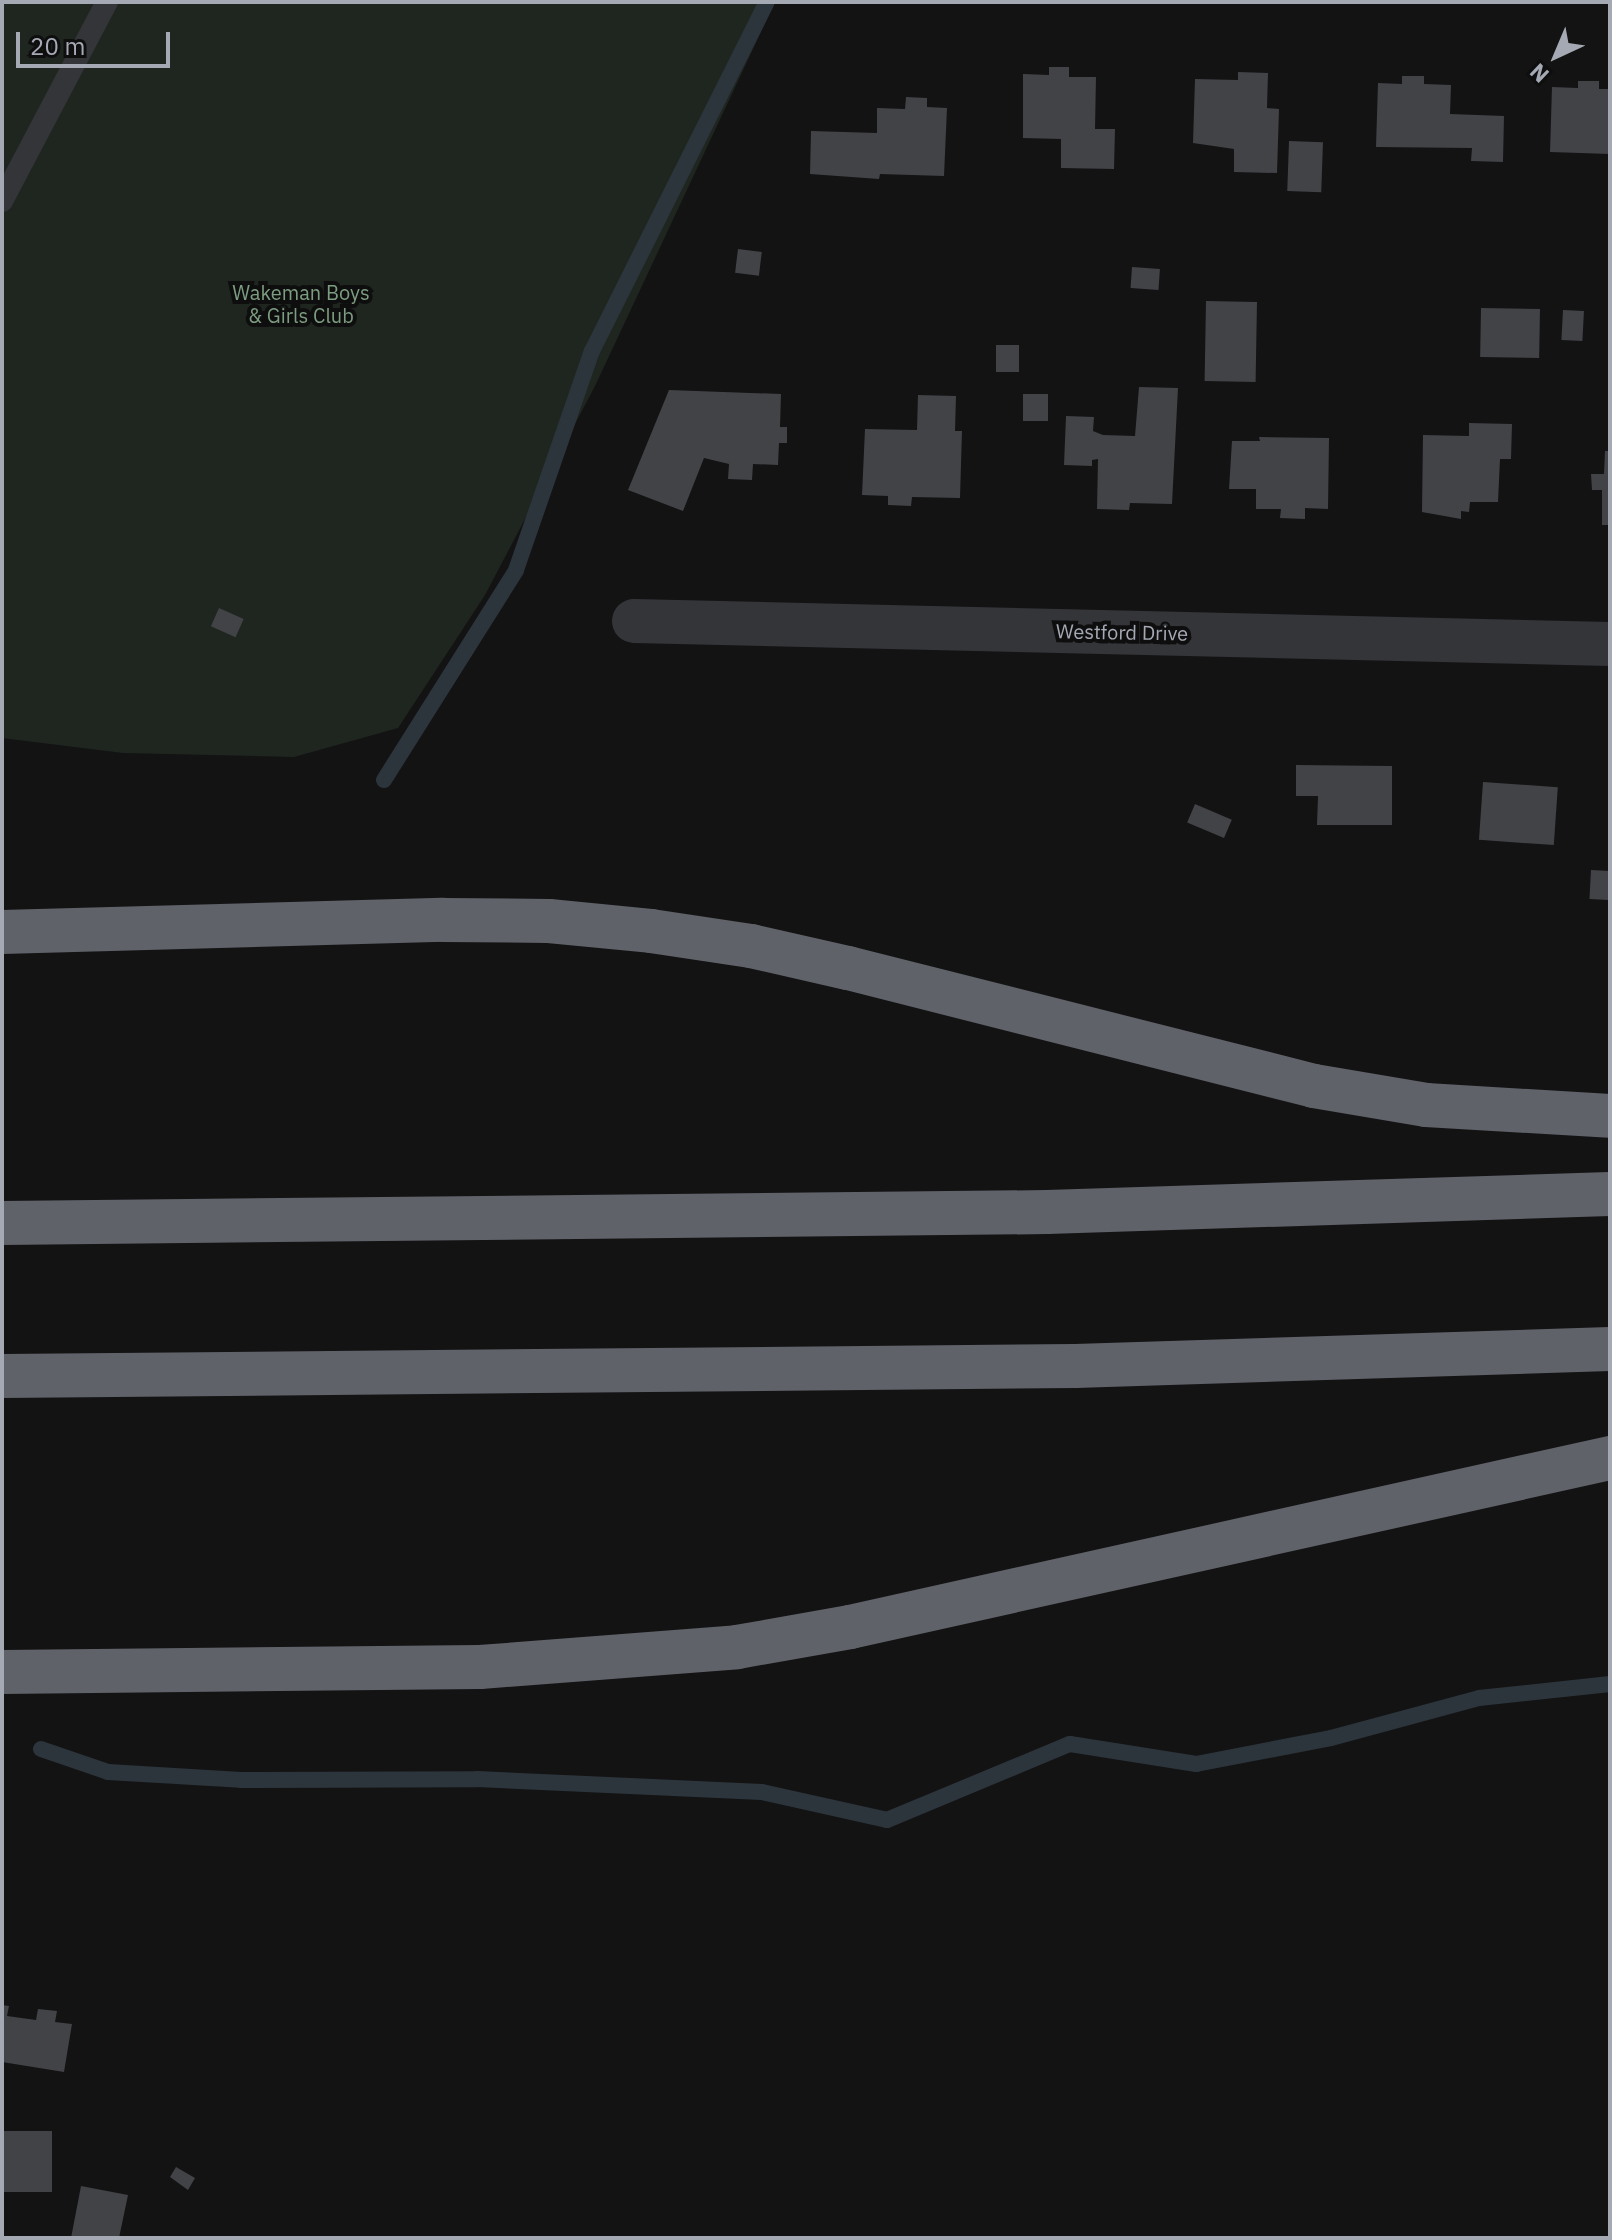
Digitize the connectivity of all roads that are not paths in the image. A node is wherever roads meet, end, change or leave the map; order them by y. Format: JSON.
{"nodes":[{"id":1,"x":107,"y":2,"type":"edge"},
{"id":2,"x":2,"y":201,"type":"edge"},
{"id":3,"x":634,"y":621,"type":"dead end"},
{"id":4,"x":1610,"y":644,"type":"edge"},
{"id":5,"x":2,"y":932,"type":"edge"},
{"id":6,"x":1610,"y":1116,"type":"edge"},
{"id":7,"x":1610,"y":1194,"type":"edge"},
{"id":8,"x":2,"y":1223,"type":"edge"},
{"id":9,"x":1610,"y":1349,"type":"edge"},
{"id":10,"x":2,"y":1376,"type":"edge"},
{"id":11,"x":1610,"y":1458,"type":"edge"},
{"id":12,"x":2,"y":1672,"type":"edge"}],
"edges":[{"from":1,"to":2,"type":"lane"},
{"from":3,"to":4,"type":"street","name":"Westford Drive"},
{"from":5,"to":6,"type":"highway"},
{"from":7,"to":8,"type":"highway"},
{"from":9,"to":10,"type":"highway"},
{"from":11,"to":12,"type":"highway"}]}
